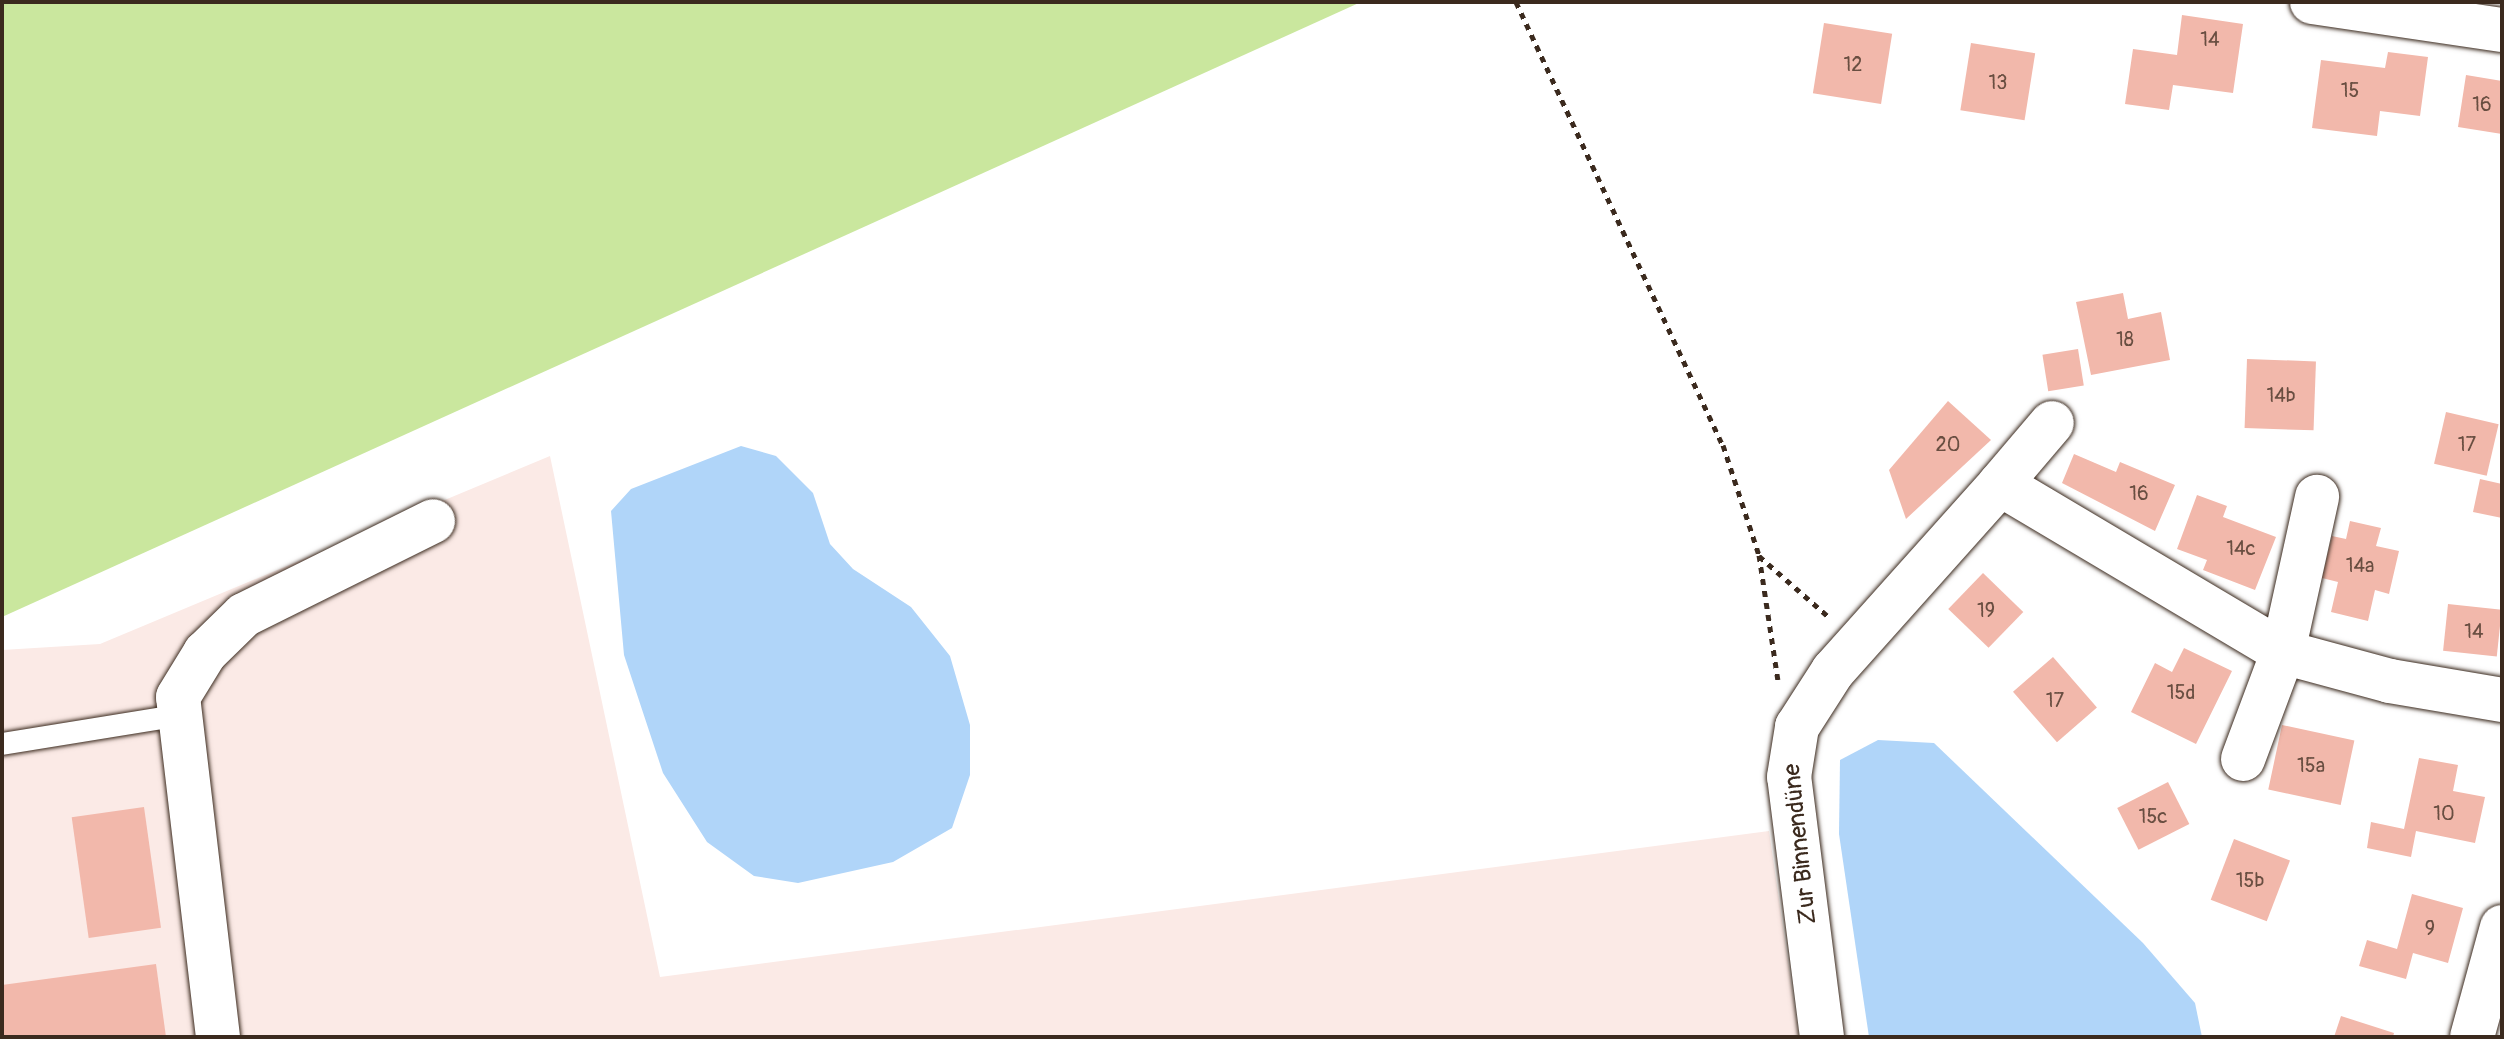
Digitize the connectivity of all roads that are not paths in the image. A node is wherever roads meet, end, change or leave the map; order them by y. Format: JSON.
{"nodes":[{"id":1,"x":2312,"y":2,"type":"edge"},
{"id":2,"x":2502,"y":30,"type":"edge"},
{"id":3,"x":2052,"y":423,"type":"dead end"},
{"id":4,"x":2000,"y":484,"type":"junction"},
{"id":5,"x":2317,"y":497,"type":"dead end"},
{"id":6,"x":433,"y":521,"type":"dead end"},
{"id":7,"x":2283,"y":652,"type":"junction"},
{"id":8,"x":2502,"y":700,"type":"edge"},
{"id":9,"x":175,"y":716,"type":"junction"},
{"id":10,"x":2,"y":744,"type":"edge"},
{"id":11,"x":2243,"y":759,"type":"dead end"},
{"id":12,"x":2502,"y":927,"type":"edge"},
{"id":13,"x":218,"y":1037,"type":"edge"},
{"id":14,"x":1822,"y":1037,"type":"edge"},
{"id":15,"x":2472,"y":1037,"type":"edge"}],
"edges":[{"from":1,"to":2,"type":"street"},
{"from":3,"to":4,"type":"street","name":"Zur Binnendüne"},
{"from":4,"to":7,"type":"street"},
{"from":4,"to":14,"type":"street","name":"Zur Binnendüne"},
{"from":5,"to":7,"type":"street"},
{"from":6,"to":9,"type":"street"},
{"from":7,"to":8,"type":"street"},
{"from":7,"to":11,"type":"street"},
{"from":9,"to":10,"type":"lane"},
{"from":9,"to":13,"type":"street"},
{"from":12,"to":15,"type":"street"}]}
